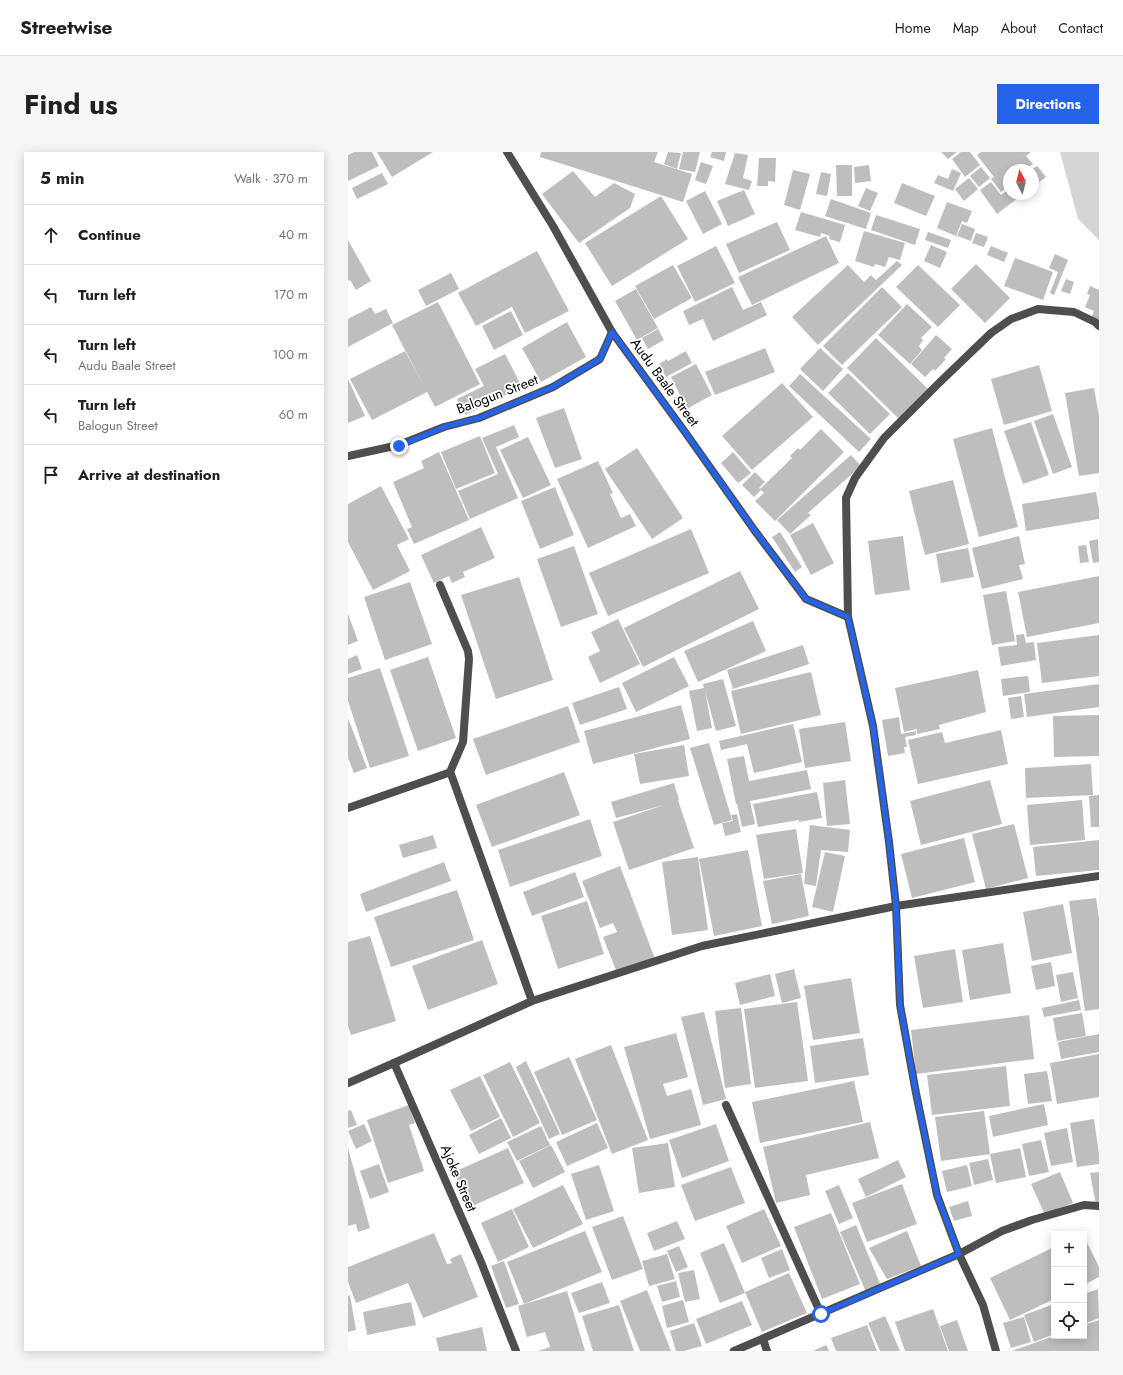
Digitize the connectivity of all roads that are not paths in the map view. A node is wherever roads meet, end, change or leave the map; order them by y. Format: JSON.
{"nodes":[{"id":1,"x":507,"y":152,"type":"edge"},
{"id":2,"x":1099,"y":326,"type":"edge"},
{"id":3,"x":612,"y":332,"type":"junction"},
{"id":4,"x":348,"y":456,"type":"edge"},
{"id":5,"x":440,"y":585,"type":"dead end"},
{"id":6,"x":848,"y":617,"type":"junction"},
{"id":7,"x":450,"y":772,"type":"junction"},
{"id":8,"x":348,"y":808,"type":"edge"},
{"id":9,"x":1099,"y":876,"type":"edge"},
{"id":10,"x":896,"y":906,"type":"junction"},
{"id":11,"x":532,"y":1001,"type":"junction"},
{"id":12,"x":394,"y":1063,"type":"junction"},
{"id":13,"x":348,"y":1082,"type":"edge"},
{"id":14,"x":726,"y":1105,"type":"dead end"},
{"id":15,"x":1099,"y":1206,"type":"edge"},
{"id":16,"x":959,"y":1254,"type":"junction"},
{"id":17,"x":821,"y":1314,"type":"junction"},
{"id":18,"x":763,"y":1339,"type":"junction"},
{"id":19,"x":516,"y":1351,"type":"edge"},
{"id":20,"x":734,"y":1351,"type":"edge"},
{"id":21,"x":767,"y":1351,"type":"edge"},
{"id":22,"x":996,"y":1351,"type":"edge"}],
"edges":[{"from":1,"to":3,"type":"street","name":"Audu Baale Street"},
{"from":2,"to":6,"type":"street"},
{"from":3,"to":4,"type":"street","name":"Balogun Street"},
{"from":3,"to":6,"type":"street","name":"Audu Baale Street"},
{"from":5,"to":7,"type":"street"},
{"from":6,"to":10,"type":"street"},
{"from":7,"to":8,"type":"street"},
{"from":7,"to":11,"type":"street"},
{"from":9,"to":10,"type":"street"},
{"from":10,"to":11,"type":"street"},
{"from":10,"to":16,"type":"street"},
{"from":11,"to":12,"type":"street"},
{"from":12,"to":13,"type":"street"},
{"from":12,"to":19,"type":"street","name":"Ajoke Street"},
{"from":14,"to":17,"type":"street"},
{"from":15,"to":16,"type":"street"},
{"from":16,"to":17,"type":"street"},
{"from":16,"to":22,"type":"street"},
{"from":17,"to":18,"type":"street"},
{"from":18,"to":20,"type":"street"},
{"from":18,"to":21,"type":"street"}]}
